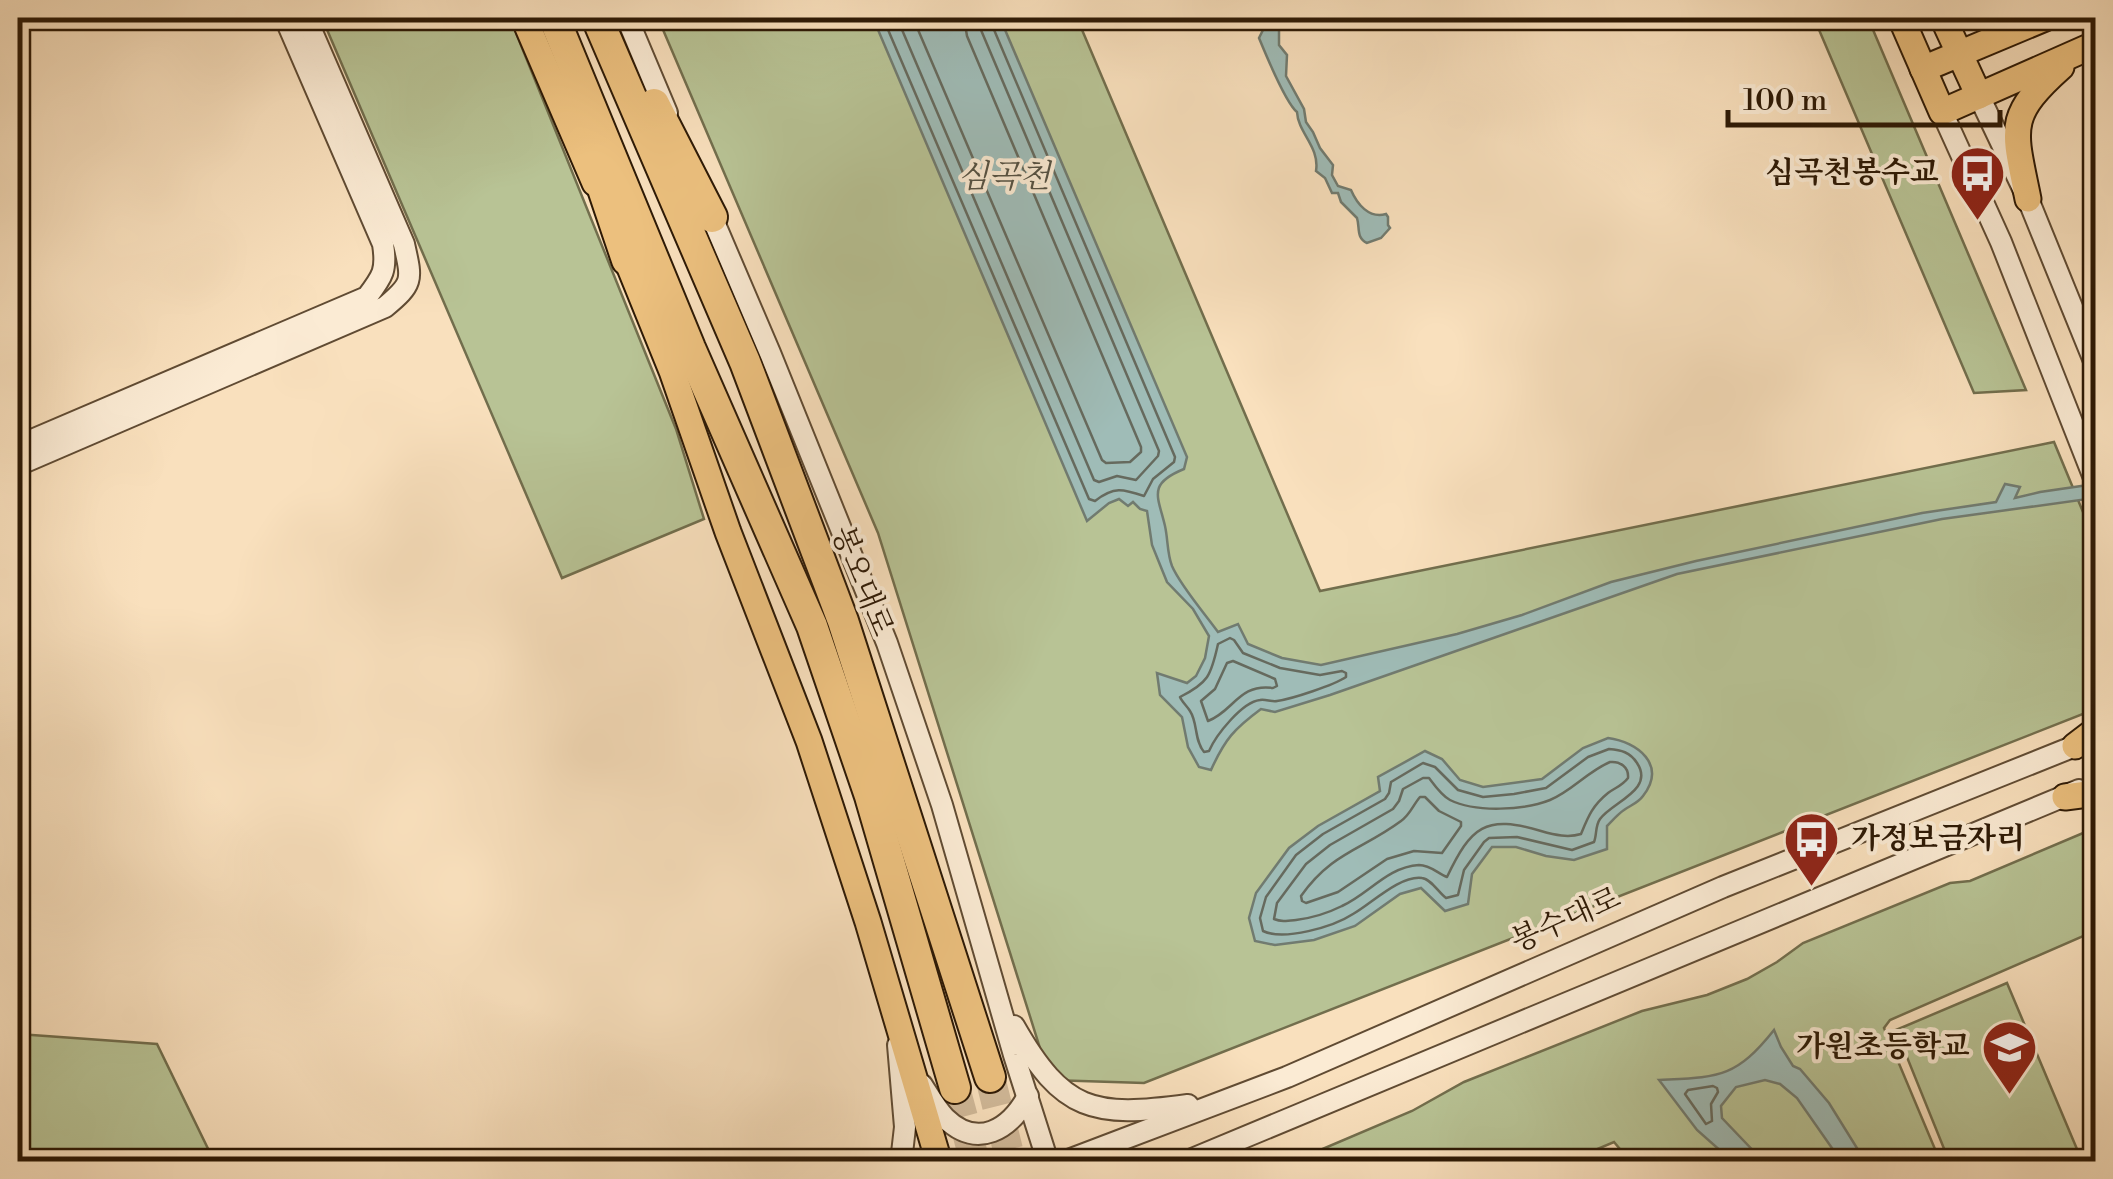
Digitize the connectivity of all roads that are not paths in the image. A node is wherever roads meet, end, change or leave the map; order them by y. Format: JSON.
{"nodes":[{"id":1,"x":286,"y":18,"type":"edge"},
{"id":2,"x":306,"y":18,"type":"edge"},
{"id":3,"x":524,"y":18,"type":"edge"},
{"id":4,"x":544,"y":18,"type":"edge"},
{"id":5,"x":554,"y":18,"type":"edge"},
{"id":6,"x":598,"y":18,"type":"edge"},
{"id":7,"x":610,"y":18,"type":"edge"},
{"id":8,"x":627,"y":18,"type":"edge"},
{"id":9,"x":1901,"y":18,"type":"edge"},
{"id":10,"x":1943,"y":18,"type":"edge"},
{"id":11,"x":2044,"y":18,"type":"edge"},
{"id":12,"x":2087,"y":48,"type":"edge"},
{"id":13,"x":1958,"y":53,"type":"junction"},
{"id":14,"x":1923,"y":69,"type":"junction"},
{"id":15,"x":1978,"y":96,"type":"junction"},
{"id":16,"x":1942,"y":112,"type":"junction"},
{"id":17,"x":2028,"y":199,"type":"junction"},
{"id":18,"x":712,"y":217,"type":"junction"},
{"id":19,"x":627,"y":260,"type":"junction"},
{"id":20,"x":2096,"y":366,"type":"edge"},
{"id":21,"x":18,"y":446,"type":"edge"},
{"id":22,"x":18,"y":465,"type":"edge"},
{"id":23,"x":2096,"y":482,"type":"edge"},
{"id":24,"x":2089,"y":738,"type":"edge"},
{"id":25,"x":2096,"y":784,"type":"edge"},
{"id":26,"x":2096,"y":793,"type":"edge"},
{"id":27,"x":2065,"y":796,"type":"junction"},
{"id":28,"x":996,"y":995,"type":"junction"},
{"id":29,"x":896,"y":1018,"type":"junction"},
{"id":30,"x":915,"y":1075,"type":"junction"},
{"id":31,"x":990,"y":1077,"type":"tunnel mouth"},
{"id":32,"x":955,"y":1088,"type":"tunnel mouth"},
{"id":33,"x":1028,"y":1096,"type":"junction"},
{"id":34,"x":1224,"y":1100,"type":"junction"},
{"id":35,"x":1242,"y":1138,"type":"junction"},
{"id":36,"x":900,"y":1162,"type":"edge"},
{"id":37,"x":939,"y":1162,"type":"edge"},
{"id":38,"x":1048,"y":1162,"type":"edge"},
{"id":39,"x":1063,"y":1162,"type":"edge"},
{"id":40,"x":1185,"y":1162,"type":"edge"},
{"id":41,"x":1217,"y":1162,"type":"edge"}],
"edges":[{"from":1,"to":21,"type":"street"},
{"from":2,"to":22,"type":"street"},
{"from":3,"to":19,"type":"main road"},
{"from":4,"to":19,"type":"highway"},
{"from":5,"to":32,"type":"highway"},
{"from":6,"to":31,"type":"highway","name":"봉오대로"},
{"from":7,"to":18,"type":"highway"},
{"from":8,"to":18,"type":"street","name":"봉오대로"},
{"from":9,"to":14,"type":"main road"},
{"from":10,"to":13,"type":"main road"},
{"from":11,"to":13,"type":"main road"},
{"from":12,"to":15,"type":"main road"},
{"from":12,"to":17,"type":"main road"},
{"from":13,"to":14,"type":"main road"},
{"from":13,"to":15,"type":"main road"},
{"from":14,"to":16,"type":"main road"},
{"from":15,"to":16,"type":"main road"},
{"from":15,"to":17,"type":"street"},
{"from":16,"to":23,"type":"street"},
{"from":17,"to":20,"type":"street"},
{"from":18,"to":28,"type":"street","name":"봉오대로"},
{"from":19,"to":29,"type":"main road"},
{"from":24,"to":34,"type":"street","name":"봉수대로"},
{"from":25,"to":27,"type":"street"},
{"from":26,"to":27,"type":"main road"},
{"from":27,"to":35,"type":"street"},
{"from":28,"to":33,"type":"street","name":"봉오대로"},
{"from":28,"to":34,"type":"street"},
{"from":29,"to":30,"type":"main road"},
{"from":29,"to":36,"type":"street"},
{"from":30,"to":33,"type":"street"},
{"from":30,"to":37,"type":"main road"},
{"from":33,"to":38,"type":"street","name":"봉오대로"},
{"from":34,"to":39,"type":"street","name":"봉수대로"},
{"from":35,"to":40,"type":"street"},
{"from":35,"to":41,"type":"street"}]}
